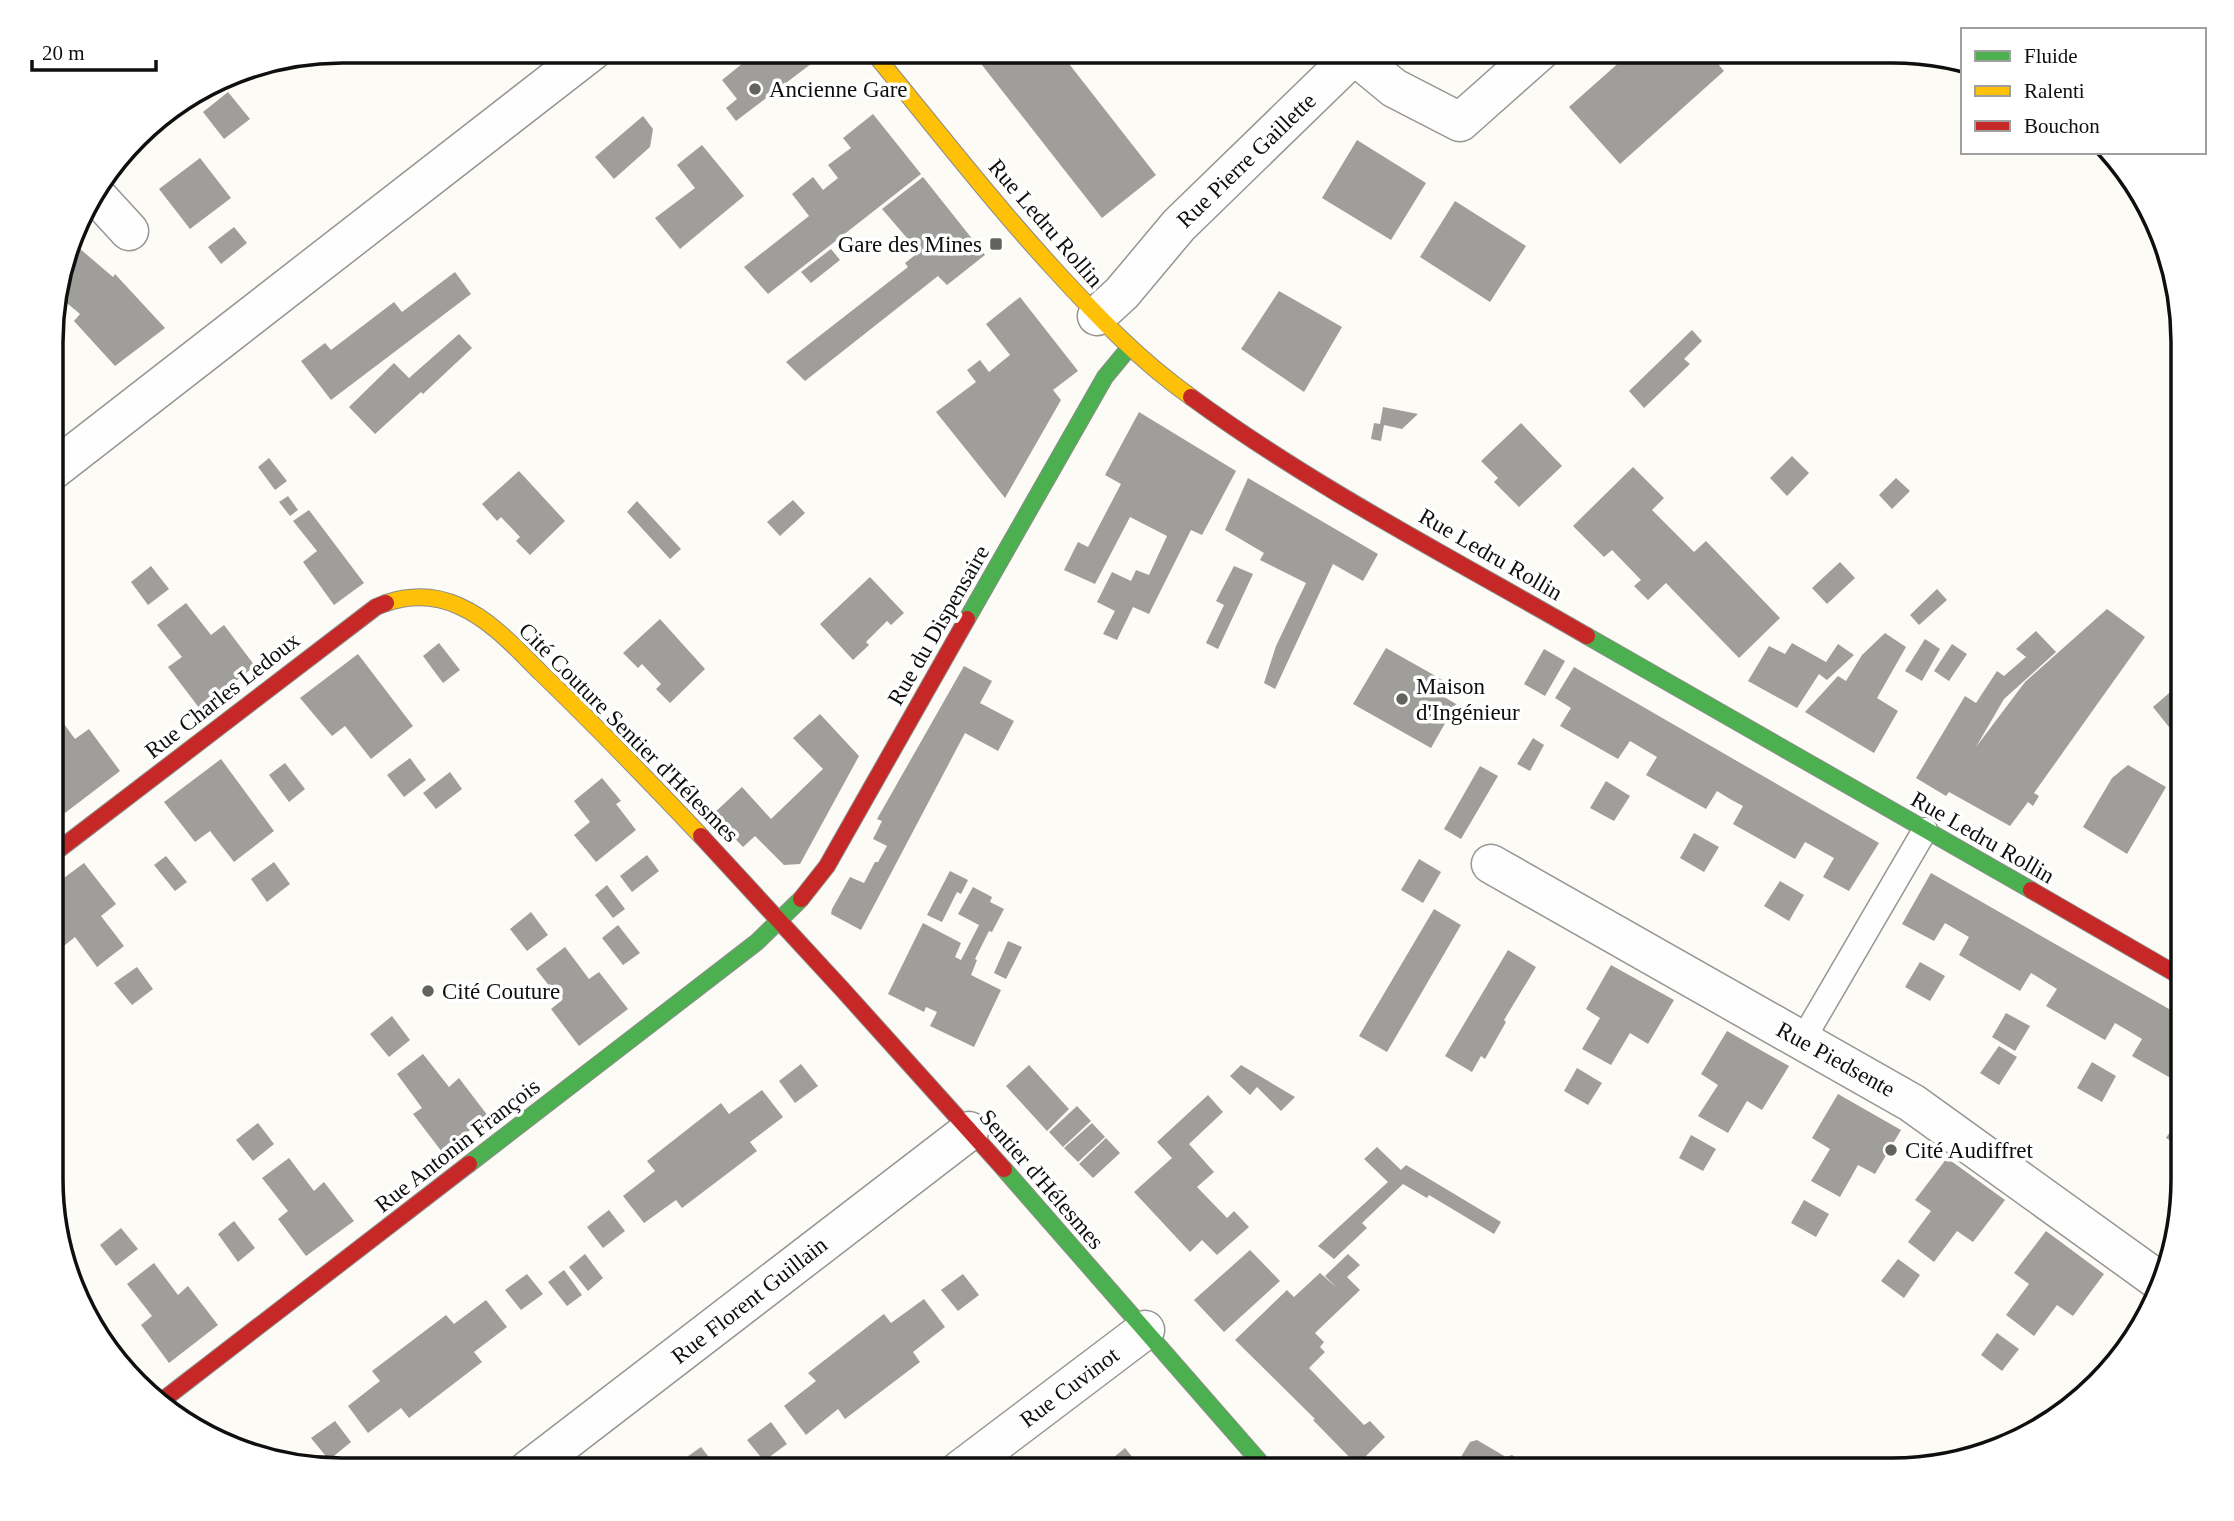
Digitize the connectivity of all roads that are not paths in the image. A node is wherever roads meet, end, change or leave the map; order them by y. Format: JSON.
{"nodes":[{"id":1,"x":577,"y":63,"type":"edge"},
{"id":2,"x":882,"y":63,"type":"edge"},
{"id":3,"x":1342,"y":63,"type":"edge"},
{"id":4,"x":1364,"y":63,"type":"edge"},
{"id":5,"x":1526,"y":63,"type":"edge"},
{"id":6,"x":101,"y":201,"type":"edge"},
{"id":7,"x":129,"y":231,"type":"dead end"},
{"id":8,"x":1097,"y":316,"type":"junction"},
{"id":9,"x":1129,"y":348,"type":"junction"},
{"id":10,"x":63,"y":462,"type":"edge"},
{"id":11,"x":430,"y":597,"type":"joint"},
{"id":12,"x":1925,"y":830,"type":"junction"},
{"id":13,"x":63,"y":846,"type":"edge"},
{"id":14,"x":1491,"y":864,"type":"dead end"},
{"id":15,"x":781,"y":921,"type":"junction"},
{"id":16,"x":2171,"y":971,"type":"edge"},
{"id":17,"x":1802,"y":1041,"type":"junction"},
{"id":18,"x":969,"y":1131,"type":"junction"},
{"id":19,"x":2153,"y":1277,"type":"edge"},
{"id":20,"x":1145,"y":1329,"type":"junction"},
{"id":21,"x":168,"y":1397,"type":"edge"},
{"id":22,"x":544,"y":1458,"type":"edge"},
{"id":23,"x":976,"y":1458,"type":"edge"},
{"id":24,"x":1257,"y":1458,"type":"edge"}],
"edges":[{"from":1,"to":10,"type":"street"},
{"from":2,"to":8,"type":"street","name":"Rue Ledru Rollin"},
{"from":3,"to":8,"type":"street","name":"Rue Pierre Gaillette"},
{"from":4,"to":5,"type":"street","name":"Rue Pierre Gaillette"},
{"from":6,"to":7,"type":"street"},
{"from":8,"to":9,"type":"street","name":"Rue Ledru Rollin"},
{"from":9,"to":12,"type":"street","name":"Rue Ledru Rollin"},
{"from":9,"to":15,"type":"street","name":"Rue du Dispensaire"},
{"from":11,"to":13,"type":"street","name":"Rue Charles Ledoux"},
{"from":11,"to":15,"type":"street","name":"Cité Couture Sentier d'Hélesmes"},
{"from":12,"to":16,"type":"street","name":"Rue Ledru Rollin"},
{"from":12,"to":17,"type":"lane"},
{"from":14,"to":17,"type":"street","name":"Rue Piedsente"},
{"from":15,"to":18,"type":"street","name":"Sentier d'Hélesmes"},
{"from":15,"to":21,"type":"street","name":"Rue Antonin François"},
{"from":17,"to":19,"type":"street","name":"Rue Piedsente"},
{"from":18,"to":20,"type":"street","name":"Sentier d'Hélesmes"},
{"from":18,"to":22,"type":"street","name":"Rue Florent Guillain"},
{"from":20,"to":23,"type":"street","name":"Rue Cuvinot"},
{"from":20,"to":24,"type":"street","name":"Sentier d'Hélesmes"}]}
